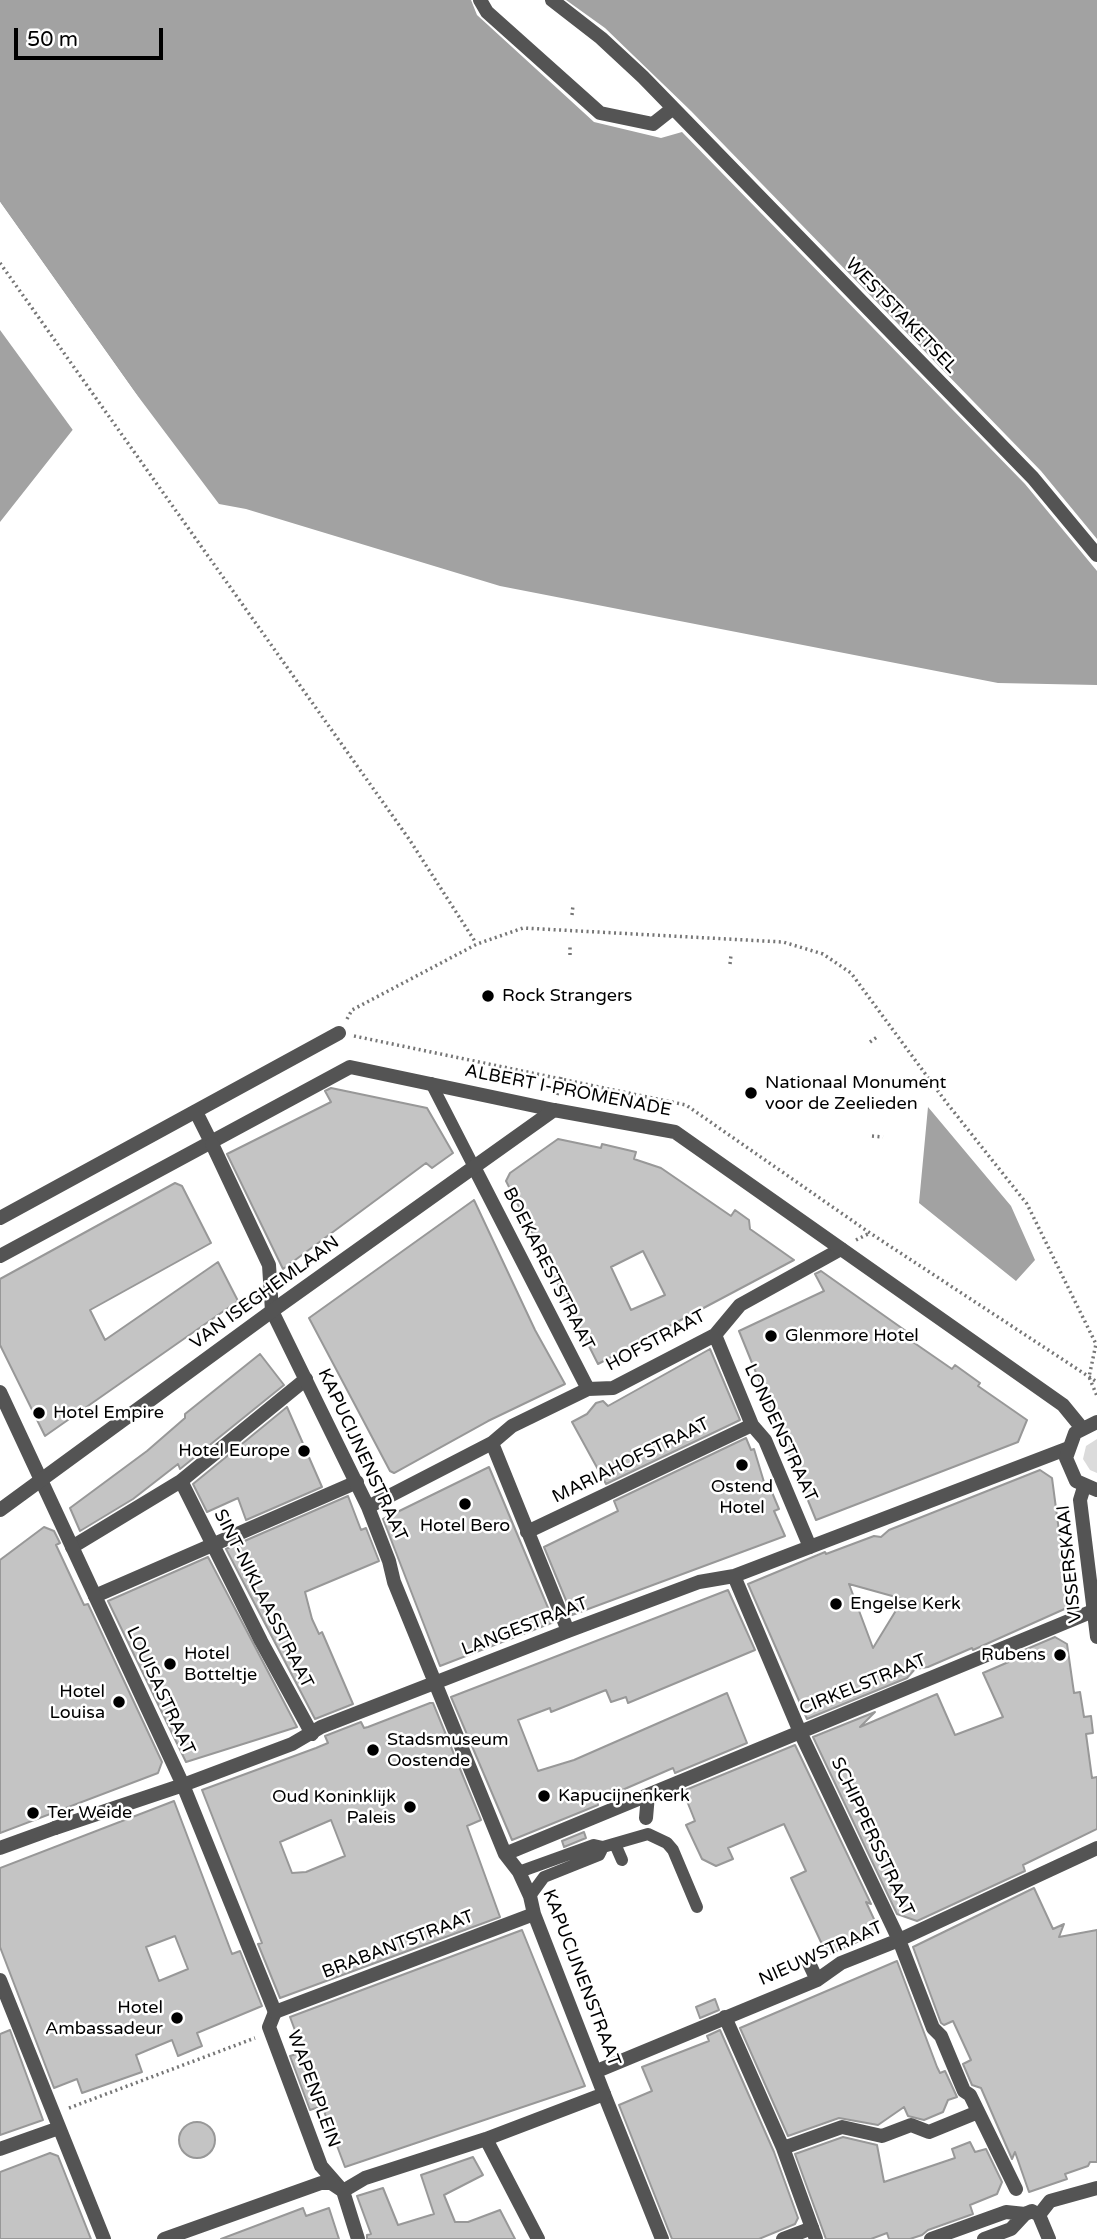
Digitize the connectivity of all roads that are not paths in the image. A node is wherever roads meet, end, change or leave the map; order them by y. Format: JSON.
{"nodes":[{"id":1,"x":480,"y":0,"type":"edge"},
{"id":2,"x":552,"y":0,"type":"edge"},
{"id":3,"x":672,"y":109,"type":"junction"},
{"id":4,"x":1097,"y":555,"type":"edge"},
{"id":5,"x":339,"y":1033,"type":"road end"},
{"id":6,"x":432,"y":1083,"type":"junction"},
{"id":7,"x":554,"y":1110,"type":"junction"},
{"id":8,"x":196,"y":1112,"type":"junction"},
{"id":9,"x":212,"y":1144,"type":"junction"},
{"id":10,"x":474,"y":1167,"type":"junction"},
{"id":11,"x":0,"y":1218,"type":"edge"},
{"id":12,"x":841,"y":1249,"type":"junction"},
{"id":13,"x":0,"y":1256,"type":"edge"},
{"id":14,"x":272,"y":1311,"type":"junction"},
{"id":15,"x":715,"y":1335,"type":"junction"},
{"id":16,"x":306,"y":1379,"type":"junction"},
{"id":17,"x":588,"y":1389,"type":"junction"},
{"id":18,"x":0,"y":1392,"type":"edge"},
{"id":19,"x":1097,"y":1422,"type":"edge"},
{"id":20,"x":752,"y":1425,"type":"junction"},
{"id":21,"x":1081,"y":1427,"type":"junction"},
{"id":22,"x":492,"y":1443,"type":"junction"},
{"id":23,"x":1066,"y":1449,"type":"junction"},
{"id":24,"x":41,"y":1480,"type":"junction"},
{"id":25,"x":181,"y":1481,"type":"junction"},
{"id":26,"x":357,"y":1482,"type":"junction"},
{"id":27,"x":1091,"y":1488,"type":"edge"},
{"id":28,"x":368,"y":1507,"type":"junction"},
{"id":29,"x":0,"y":1510,"type":"edge"},
{"id":30,"x":527,"y":1532,"type":"junction"},
{"id":31,"x":212,"y":1544,"type":"junction"},
{"id":32,"x":72,"y":1547,"type":"junction"},
{"id":33,"x":810,"y":1547,"type":"junction"},
{"id":34,"x":734,"y":1576,"type":"junction"},
{"id":35,"x":95,"y":1596,"type":"junction"},
{"id":36,"x":1093,"y":1611,"type":"junction"},
{"id":37,"x":568,"y":1631,"type":"junction"},
{"id":38,"x":1097,"y":1637,"type":"edge"},
{"id":39,"x":434,"y":1683,"type":"junction"},
{"id":40,"x":800,"y":1732,"type":"junction"},
{"id":41,"x":312,"y":1734,"type":"junction"},
{"id":42,"x":183,"y":1785,"type":"junction"},
{"id":43,"x":648,"y":1795,"type":"junction"},
{"id":44,"x":646,"y":1818,"type":"joint"},
{"id":45,"x":638,"y":1835,"type":"junction"},
{"id":46,"x":609,"y":1845,"type":"junction"},
{"id":47,"x":0,"y":1848,"type":"edge"},
{"id":48,"x":1097,"y":1848,"type":"edge"},
{"id":49,"x":505,"y":1854,"type":"junction"},
{"id":50,"x":622,"y":1860,"type":"dead end"},
{"id":51,"x":519,"y":1872,"type":"junction"},
{"id":52,"x":530,"y":1896,"type":"junction"},
{"id":53,"x":696,"y":1908,"type":"dead end"},
{"id":54,"x":534,"y":1914,"type":"junction"},
{"id":55,"x":899,"y":1940,"type":"junction"},
{"id":56,"x":808,"y":1961,"type":"dead end"},
{"id":57,"x":0,"y":1980,"type":"edge"},
{"id":58,"x":817,"y":1980,"type":"junction"},
{"id":59,"x":275,"y":2011,"type":"junction"},
{"id":60,"x":725,"y":2017,"type":"junction"},
{"id":61,"x":597,"y":2071,"type":"junction"},
{"id":62,"x":604,"y":2094,"type":"junction"},
{"id":63,"x":978,"y":2112,"type":"junction"},
{"id":64,"x":54,"y":2115,"type":"junction"},
{"id":65,"x":486,"y":2139,"type":"junction"},
{"id":66,"x":783,"y":2148,"type":"junction"},
{"id":67,"x":0,"y":2149,"type":"edge"},
{"id":68,"x":1097,"y":2188,"type":"edge"},
{"id":69,"x":343,"y":2191,"type":"junction"},
{"id":70,"x":1032,"y":2214,"type":"junction"},
{"id":71,"x":814,"y":2233,"type":"edge"},
{"id":72,"x":104,"y":2239,"type":"edge"},
{"id":73,"x":164,"y":2239,"type":"edge"},
{"id":74,"x":358,"y":2239,"type":"edge"},
{"id":75,"x":538,"y":2239,"type":"edge"},
{"id":76,"x":662,"y":2239,"type":"edge"},
{"id":77,"x":783,"y":2239,"type":"edge"},
{"id":78,"x":931,"y":2239,"type":"edge"},
{"id":79,"x":984,"y":2239,"type":"edge"},
{"id":80,"x":1049,"y":2239,"type":"edge"}],
"edges":[{"from":1,"to":3,"type":"street"},
{"from":2,"to":3,"type":"street","name":"WESTSTAKETSEL"},
{"from":3,"to":4,"type":"street","name":"WESTSTAKETSEL"},
{"from":5,"to":8,"type":"street"},
{"from":6,"to":7,"type":"street","name":"ALBERT I-PROMENADE"},
{"from":6,"to":9,"type":"street","name":"ALBERT I-PROMENADE"},
{"from":6,"to":10,"type":"lane"},
{"from":7,"to":10,"type":"street","name":"VAN ISEGHEMLAAN"},
{"from":7,"to":12,"type":"street","name":"ALBERT I-PROMENADE"},
{"from":8,"to":9,"type":"street","name":"KAPUCIJNENSTRAAT"},
{"from":8,"to":11,"type":"street"},
{"from":9,"to":13,"type":"street","name":"ALBERT I-PROMENADE"},
{"from":9,"to":14,"type":"street","name":"KAPUCIJNENSTRAAT"},
{"from":10,"to":14,"type":"street","name":"VAN ISEGHEMLAAN"},
{"from":10,"to":17,"type":"street","name":"BOEKARESTSTRAAT"},
{"from":12,"to":15,"type":"street","name":"HOFSTRAAT"},
{"from":12,"to":21,"type":"street","name":"ALBERT I-PROMENADE"},
{"from":14,"to":16,"type":"street","name":"KAPUCIJNENSTRAAT"},
{"from":14,"to":24,"type":"street","name":"VAN ISEGHEMLAAN"},
{"from":15,"to":17,"type":"street","name":"HOFSTRAAT"},
{"from":15,"to":20,"type":"street","name":"LONDENSTRAAT"},
{"from":16,"to":25,"type":"street"},
{"from":16,"to":26,"type":"street","name":"KAPUCIJNENSTRAAT"},
{"from":17,"to":22,"type":"street","name":"HOFSTRAAT"},
{"from":18,"to":24,"type":"street","name":"LOUISASTRAAT"},
{"from":19,"to":21,"type":"street"},
{"from":20,"to":30,"type":"street","name":"MARIAHOFSTRAAT"},
{"from":20,"to":33,"type":"street","name":"LONDENSTRAAT"},
{"from":21,"to":23,"type":"street"},
{"from":22,"to":28,"type":"street","name":"HOFSTRAAT"},
{"from":22,"to":30,"type":"street"},
{"from":23,"to":27,"type":"street"},
{"from":23,"to":33,"type":"street","name":"LANGESTRAAT"},
{"from":24,"to":29,"type":"street","name":"VAN ISEGHEMLAAN"},
{"from":24,"to":32,"type":"street","name":"LOUISASTRAAT"},
{"from":25,"to":31,"type":"street","name":"SINT-NIKLAASSTRAAT"},
{"from":25,"to":32,"type":"street"},
{"from":26,"to":28,"type":"street","name":"KAPUCIJNENSTRAAT"},
{"from":26,"to":31,"type":"street"},
{"from":27,"to":36,"type":"street","name":"VISSERSKAAI"},
{"from":28,"to":39,"type":"street","name":"KAPUCIJNENSTRAAT"},
{"from":30,"to":37,"type":"street"},
{"from":31,"to":35,"type":"street"},
{"from":31,"to":41,"type":"street","name":"SINT-NIKLAASSTRAAT"},
{"from":32,"to":35,"type":"street","name":"LOUISASTRAAT"},
{"from":33,"to":34,"type":"street","name":"LANGESTRAAT"},
{"from":34,"to":37,"type":"street","name":"LANGESTRAAT"},
{"from":34,"to":40,"type":"street","name":"SCHIPPERSSTRAAT"},
{"from":35,"to":42,"type":"street","name":"LOUISASTRAAT"},
{"from":36,"to":38,"type":"street","name":"VISSERSKAAI"},
{"from":36,"to":40,"type":"street","name":"CIRKELSTRAAT"},
{"from":37,"to":39,"type":"street","name":"LANGESTRAAT"},
{"from":39,"to":41,"type":"street","name":"LANGESTRAAT"},
{"from":39,"to":49,"type":"street","name":"KAPUCIJNENSTRAAT"},
{"from":40,"to":43,"type":"street","name":"CIRKELSTRAAT"},
{"from":40,"to":55,"type":"street","name":"SCHIPPERSSTRAAT"},
{"from":41,"to":42,"type":"street","name":"LANGESTRAAT"},
{"from":42,"to":47,"type":"street","name":"LANGESTRAAT"},
{"from":42,"to":59,"type":"street","name":"LOUISASTRAAT"},
{"from":43,"to":44,"type":"street"},
{"from":43,"to":49,"type":"street","name":"CIRKELSTRAAT"},
{"from":44,"to":45,"type":"lane"},
{"from":45,"to":46,"type":"lane"},
{"from":45,"to":53,"type":"lane"},
{"from":46,"to":50,"type":"lane"},
{"from":46,"to":51,"type":"lane"},
{"from":46,"to":52,"type":"lane"},
{"from":48,"to":55,"type":"street","name":"NIEUWSTRAAT"},
{"from":49,"to":51,"type":"street","name":"KAPUCIJNENSTRAAT"},
{"from":51,"to":52,"type":"street","name":"KAPUCIJNENSTRAAT"},
{"from":52,"to":54,"type":"street","name":"KAPUCIJNENSTRAAT"},
{"from":54,"to":59,"type":"street","name":"BRABANTSTRAAT"},
{"from":54,"to":61,"type":"street","name":"KAPUCIJNENSTRAAT"},
{"from":55,"to":58,"type":"street","name":"NIEUWSTRAAT"},
{"from":55,"to":63,"type":"street","name":"SCHIPPERSSTRAAT"},
{"from":56,"to":58,"type":"street"},
{"from":57,"to":64,"type":"street"},
{"from":58,"to":60,"type":"street","name":"NIEUWSTRAAT"},
{"from":59,"to":69,"type":"street","name":"WAPENPLEIN"},
{"from":60,"to":61,"type":"street","name":"NIEUWSTRAAT"},
{"from":60,"to":66,"type":"street"},
{"from":61,"to":62,"type":"street","name":"KAPUCIJNENSTRAAT"},
{"from":62,"to":65,"type":"street"},
{"from":62,"to":76,"type":"street","name":"KAPUCIJNENSTRAAT"},
{"from":63,"to":66,"type":"street"},
{"from":63,"to":70,"type":"street","name":"SCHIPPERSSTRAAT"},
{"from":64,"to":67,"type":"street"},
{"from":64,"to":72,"type":"street"},
{"from":65,"to":69,"type":"street"},
{"from":65,"to":75,"type":"street"},
{"from":66,"to":71,"type":"street"},
{"from":68,"to":70,"type":"street"},
{"from":69,"to":73,"type":"street"},
{"from":69,"to":74,"type":"street"},
{"from":70,"to":78,"type":"street"},
{"from":70,"to":79,"type":"street"},
{"from":70,"to":80,"type":"street","name":"SCHIPPERSSTRAAT"},
{"from":71,"to":77,"type":"street"}]}
